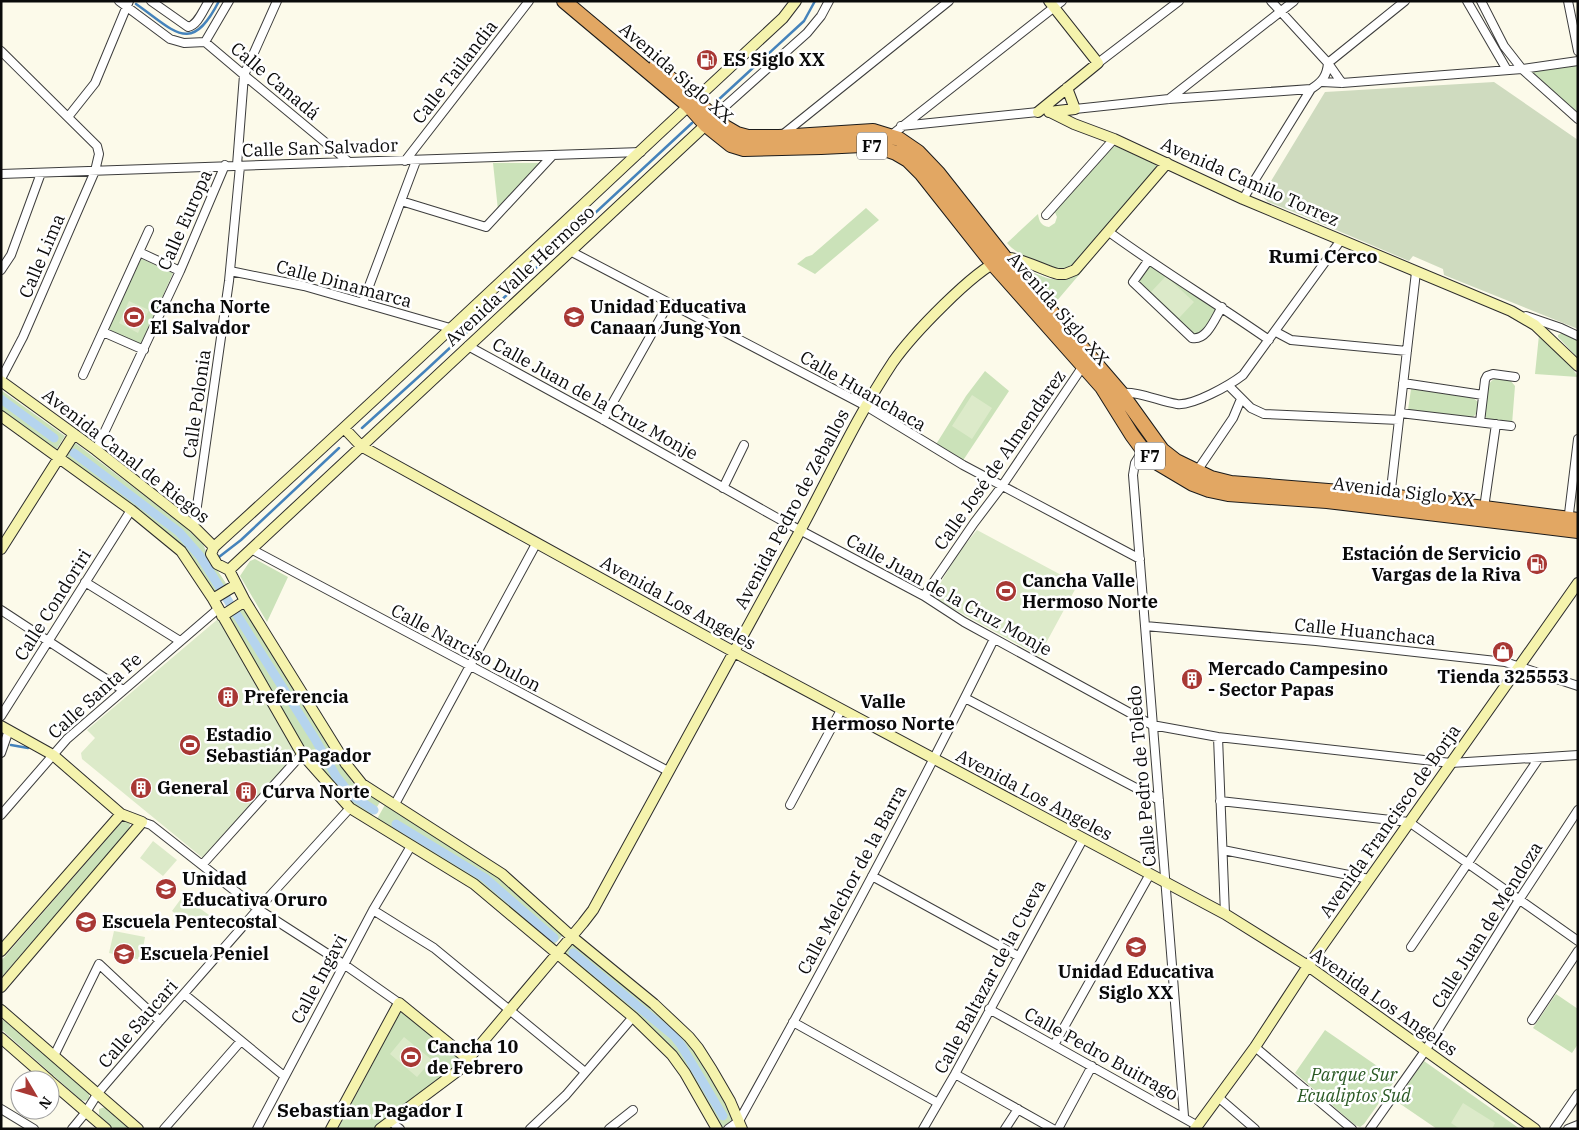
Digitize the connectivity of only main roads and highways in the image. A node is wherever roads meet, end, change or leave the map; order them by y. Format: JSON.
{"nodes":[{"id":1,"x":564,"y":1,"type":"edge"},
{"id":2,"x":575,"y":1,"type":"edge"},
{"id":3,"x":692,"y":103,"type":"junction"},
{"id":4,"x":710,"y":121,"type":"junction"},
{"id":5,"x":887,"y":142,"type":"junction"},
{"id":6,"x":999,"y":261,"type":"junction"},
{"id":7,"x":1115,"y":396,"type":"junction"},
{"id":8,"x":1148,"y":444,"type":"junction"},
{"id":9,"x":1389,"y":503,"type":"junction"},
{"id":10,"x":1573,"y":525,"type":"edge"}],
"edges":[{"from":1,"to":3,"type":"highway","name":"Avenida Siglo XX","number":"F7"},
{"from":2,"to":3,"type":"highway","name":"Avenida Siglo XX","number":"F7"},
{"from":3,"to":4,"type":"highway","name":"Avenida Siglo XX","number":"F7"},
{"from":4,"to":5,"type":"highway","name":"Avenida Siglo XX","number":"F7"},
{"from":4,"to":5,"type":"highway","name":"Avenida Siglo XX","number":"F7"},
{"from":5,"to":6,"type":"highway","name":"Avenida Siglo XX","number":"F7"},
{"from":6,"to":7,"type":"highway","name":"Avenida Siglo XX","number":"F7"},
{"from":6,"to":7,"type":"highway","name":"Avenida Siglo XX","number":"F7"},
{"from":7,"to":8,"type":"highway","name":"Avenida Siglo XX","number":"F7"},
{"from":8,"to":9,"type":"highway","name":"Avenida Siglo XX","number":"F7"},
{"from":8,"to":9,"type":"highway","name":"Avenida Siglo XX","number":"F7"},
{"from":9,"to":10,"type":"highway","name":"Avenida Siglo XX","number":"F7"},
{"from":9,"to":10,"type":"highway","name":"Avenida Siglo XX","number":"F7"}]}
